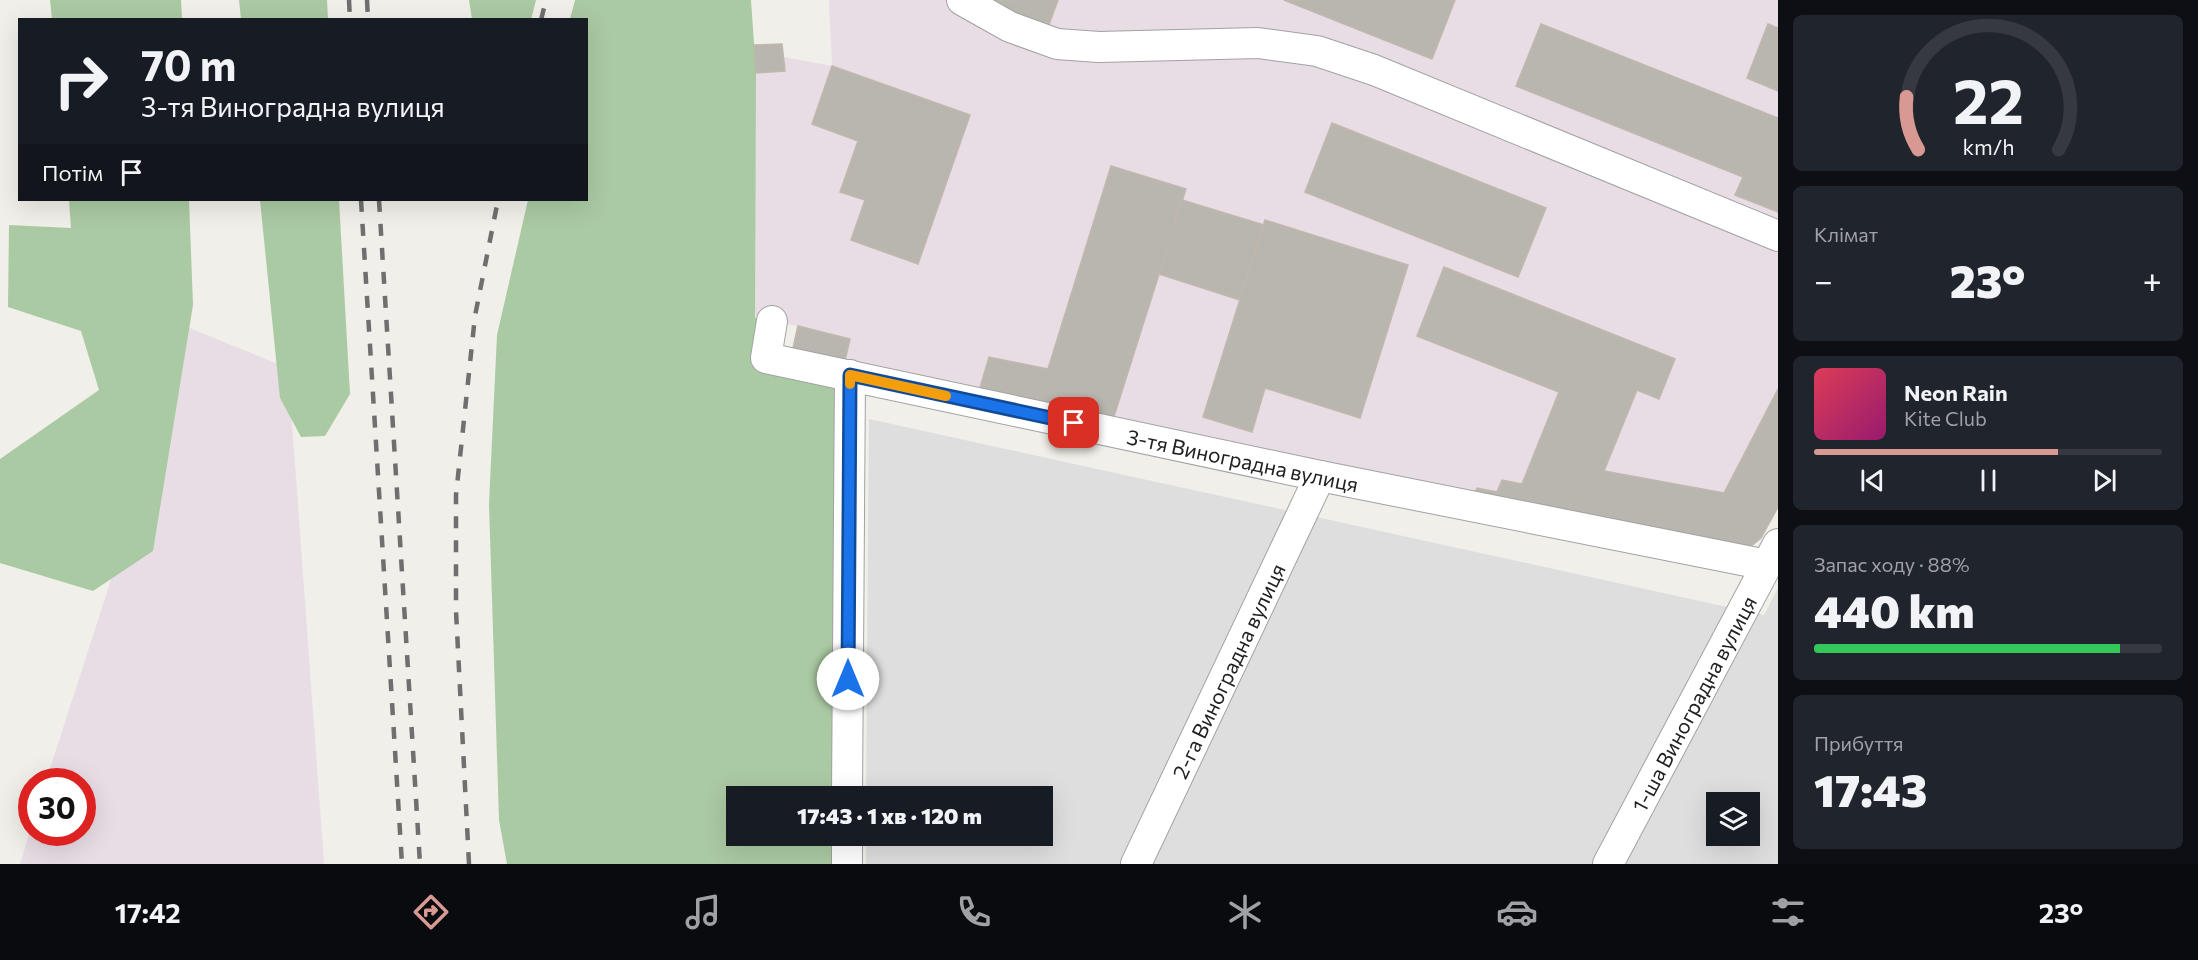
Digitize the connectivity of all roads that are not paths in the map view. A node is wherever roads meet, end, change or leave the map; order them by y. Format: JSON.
{"nodes":[{"id":1,"x":962,"y":0,"type":"edge"},
{"id":2,"x":1778,"y":236,"type":"edge"},
{"id":3,"x":772,"y":321,"type":"dead end"},
{"id":4,"x":850,"y":375,"type":"junction"},
{"id":5,"x":1320,"y":476,"type":"junction"},
{"id":6,"x":1772,"y":555,"type":"edge"},
{"id":7,"x":847,"y":786,"type":"edge"},
{"id":8,"x":847,"y":846,"type":"edge"},
{"id":9,"x":847,"y":864,"type":"edge"},
{"id":10,"x":1136,"y":864,"type":"edge"},
{"id":11,"x":1608,"y":864,"type":"edge"}],
"edges":[{"from":1,"to":2,"type":"street"},
{"from":3,"to":4,"type":"street","name":"3-тя Виноградна вулиця"},
{"from":4,"to":5,"type":"street","name":"3-тя Виноградна вулиця"},
{"from":4,"to":7,"type":"street"},
{"from":5,"to":6,"type":"street","name":"3-тя Виноградна вулиця"},
{"from":5,"to":10,"type":"street","name":"2-га Виноградна вулиця"},
{"from":6,"to":11,"type":"street","name":"1-ша Виноградна вулиця"},
{"from":8,"to":9,"type":"street"}]}
